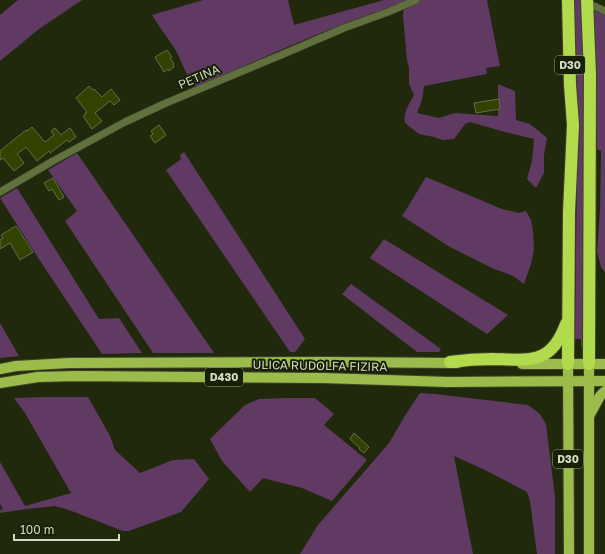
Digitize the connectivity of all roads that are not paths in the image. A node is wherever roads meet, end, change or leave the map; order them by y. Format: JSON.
{"nodes":[{"id":1,"x":416,"y":0,"type":"edge"},
{"id":2,"x":568,"y":0,"type":"edge"},
{"id":3,"x":590,"y":3,"type":"edge"},
{"id":4,"x":605,"y":11,"type":"edge"},
{"id":5,"x":0,"y":192,"type":"edge"},
{"id":6,"x":568,"y":318,"type":"junction"},
{"id":7,"x":450,"y":362,"type":"junction"},
{"id":8,"x":568,"y":364,"type":"junction"},
{"id":9,"x":589,"y":364,"type":"junction"},
{"id":10,"x":605,"y":364,"type":"edge"},
{"id":11,"x":0,"y":369,"type":"edge"},
{"id":12,"x":568,"y":381,"type":"junction"},
{"id":13,"x":589,"y":381,"type":"junction"},
{"id":14,"x":605,"y":381,"type":"edge"},
{"id":15,"x":0,"y":383,"type":"edge"},
{"id":16,"x":605,"y":391,"type":"edge"},
{"id":17,"x":588,"y":418,"type":"junction"},
{"id":18,"x":569,"y":554,"type":"edge"},
{"id":19,"x":588,"y":554,"type":"edge"}],
"edges":[{"from":1,"to":5,"type":"street","name":"PETINA"},
{"from":2,"to":6,"type":"highway","number":"D30"},
{"from":3,"to":4,"type":"street"},
{"from":3,"to":9,"type":"highway","number":"D30"},
{"from":6,"to":7,"type":"highway"},
{"from":6,"to":8,"type":"highway","number":"D30"},
{"from":7,"to":8,"type":"main road","name":"ULICA RUDOLFA FIZIRA","number":"D430"},
{"from":7,"to":11,"type":"main road","name":"ULICA RUDOLFA FIZIRA","number":"D430"},
{"from":8,"to":9,"type":"main road","name":"ULICA RUDOLFA FIZIRA"},
{"from":8,"to":12,"type":"main road","number":"D30"},
{"from":9,"to":10,"type":"main road","name":"ULICA RUDOLFA FIZIRA"},
{"from":9,"to":13,"type":"main road","number":"D30"},
{"from":12,"to":13,"type":"main road","name":"ULICA RUDOLFA FIZIRA"},
{"from":12,"to":15,"type":"main road","name":"ULICA RUDOLFA FIZIRA","number":"D430"},
{"from":12,"to":18,"type":"main road","number":"D30"},
{"from":13,"to":14,"type":"main road","name":"ULICA RUDOLFA FIZIRA"},
{"from":13,"to":17,"type":"main road","number":"D30"},
{"from":16,"to":17,"type":"main road"},
{"from":17,"to":19,"type":"main road","number":"D30"}]}
